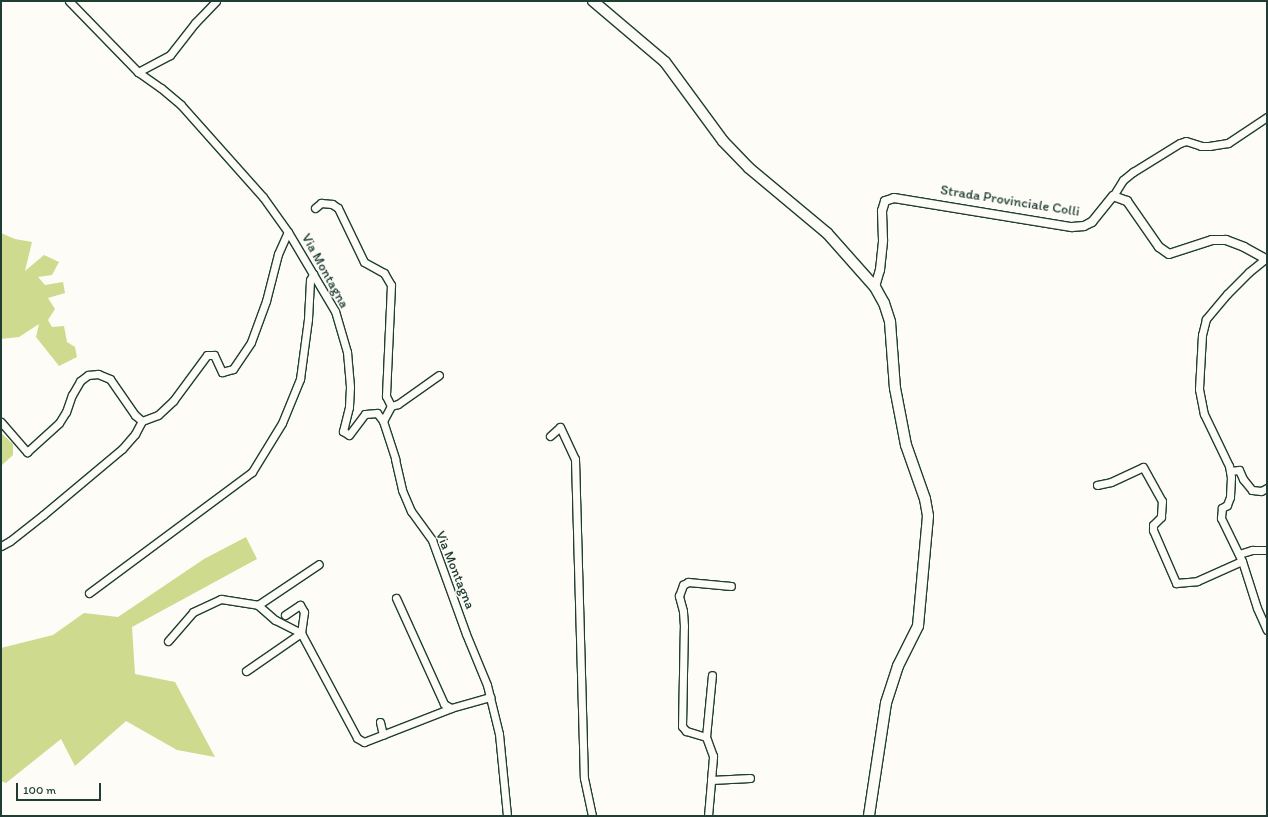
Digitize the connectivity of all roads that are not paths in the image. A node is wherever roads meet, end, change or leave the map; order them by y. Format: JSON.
{"nodes":[{"id":1,"x":69,"y":1,"type":"edge"},
{"id":2,"x":216,"y":1,"type":"edge"},
{"id":3,"x":593,"y":1,"type":"edge"},
{"id":4,"x":138,"y":72,"type":"junction"},
{"id":5,"x":1267,"y":117,"type":"edge"},
{"id":6,"x":1113,"y":196,"type":"junction"},
{"id":7,"x":315,"y":208,"type":"dead end"},
{"id":8,"x":288,"y":232,"type":"junction"},
{"id":9,"x":1266,"y":260,"type":"edge"},
{"id":10,"x":313,"y":274,"type":"junction"},
{"id":11,"x":874,"y":287,"type":"junction"},
{"id":12,"x":439,"y":375,"type":"dead end"},
{"id":13,"x":391,"y":406,"type":"junction"},
{"id":14,"x":142,"y":421,"type":"junction"},
{"id":15,"x":383,"y":421,"type":"junction"},
{"id":16,"x":1,"y":422,"type":"edge"},
{"id":17,"x":550,"y":436,"type":"dead end"},
{"id":18,"x":1230,"y":471,"type":"junction"},
{"id":19,"x":1097,"y":485,"type":"dead end"},
{"id":20,"x":1267,"y":488,"type":"edge"},
{"id":21,"x":1,"y":546,"type":"edge"},
{"id":22,"x":1266,"y":550,"type":"dead end"},
{"id":23,"x":1239,"y":554,"type":"junction"},
{"id":24,"x":1242,"y":561,"type":"junction"},
{"id":25,"x":319,"y":564,"type":"dead end"},
{"id":26,"x":731,"y":586,"type":"dead end"},
{"id":27,"x":89,"y":593,"type":"dead end"},
{"id":28,"x":396,"y":598,"type":"dead end"},
{"id":29,"x":258,"y":605,"type":"junction"},
{"id":30,"x":285,"y":615,"type":"dead end"},
{"id":31,"x":1267,"y":630,"type":"edge"},
{"id":32,"x":301,"y":633,"type":"junction"},
{"id":33,"x":168,"y":641,"type":"dead end"},
{"id":34,"x":246,"y":671,"type":"dead end"},
{"id":35,"x":712,"y":675,"type":"dead end"},
{"id":36,"x":490,"y":697,"type":"junction"},
{"id":37,"x":451,"y":708,"type":"junction"},
{"id":38,"x":380,"y":722,"type":"dead end"},
{"id":39,"x":383,"y":735,"type":"junction"},
{"id":40,"x":706,"y":737,"type":"junction"},
{"id":41,"x":750,"y":778,"type":"dead end"},
{"id":42,"x":710,"y":780,"type":"junction"},
{"id":43,"x":507,"y":816,"type":"edge"},
{"id":44,"x":592,"y":816,"type":"edge"},
{"id":45,"x":708,"y":816,"type":"edge"},
{"id":46,"x":869,"y":816,"type":"edge"}],
"edges":[{"from":1,"to":4,"type":"street","name":"Via Montagna"},
{"from":2,"to":4,"type":"street"},
{"from":3,"to":11,"type":"main road"},
{"from":4,"to":8,"type":"street","name":"Via Montagna"},
{"from":5,"to":6,"type":"street"},
{"from":6,"to":9,"type":"street"},
{"from":6,"to":11,"type":"street","name":"Strada Provinciale Colli"},
{"from":7,"to":13,"type":"street"},
{"from":8,"to":10,"type":"street","name":"Via Montagna"},
{"from":8,"to":14,"type":"street"},
{"from":9,"to":18,"type":"street"},
{"from":10,"to":15,"type":"street","name":"Via Montagna"},
{"from":10,"to":27,"type":"street"},
{"from":11,"to":46,"type":"main road"},
{"from":12,"to":13,"type":"street"},
{"from":13,"to":15,"type":"street"},
{"from":14,"to":16,"type":"street"},
{"from":14,"to":21,"type":"street"},
{"from":15,"to":36,"type":"street","name":"Via Montagna"},
{"from":17,"to":44,"type":"street"},
{"from":18,"to":20,"type":"street"},
{"from":18,"to":23,"type":"street"},
{"from":19,"to":24,"type":"street"},
{"from":22,"to":23,"type":"street"},
{"from":23,"to":24,"type":"street"},
{"from":24,"to":31,"type":"street"},
{"from":25,"to":29,"type":"street"},
{"from":26,"to":40,"type":"street"},
{"from":28,"to":37,"type":"street"},
{"from":29,"to":32,"type":"street"},
{"from":29,"to":33,"type":"street"},
{"from":30,"to":32,"type":"street"},
{"from":32,"to":34,"type":"street"},
{"from":32,"to":39,"type":"street"},
{"from":35,"to":40,"type":"street"},
{"from":36,"to":37,"type":"street"},
{"from":36,"to":43,"type":"street","name":"Via Montagna"},
{"from":37,"to":39,"type":"street"},
{"from":38,"to":39,"type":"street"},
{"from":40,"to":42,"type":"street"},
{"from":41,"to":42,"type":"street"},
{"from":42,"to":45,"type":"street"}]}
